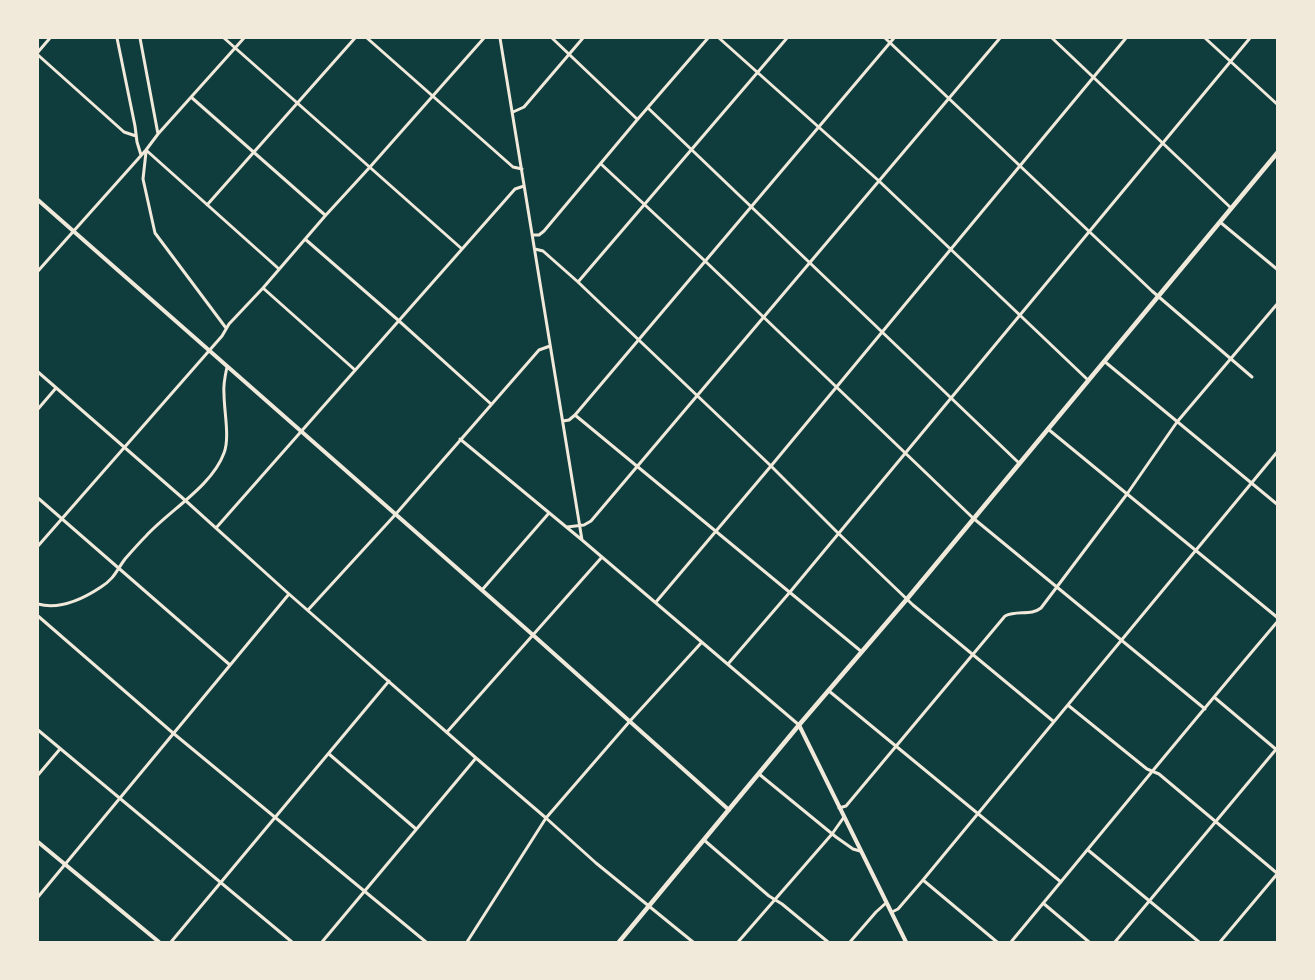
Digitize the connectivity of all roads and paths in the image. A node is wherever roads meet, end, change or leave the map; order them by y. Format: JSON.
{"nodes":[{"id":1,"x":50,"y":38,"type":"edge"},
{"id":2,"x":117,"y":38,"type":"edge"},
{"id":3,"x":140,"y":38,"type":"edge"},
{"id":4,"x":224,"y":38,"type":"edge"},
{"id":5,"x":244,"y":38,"type":"edge"},
{"id":6,"x":355,"y":38,"type":"edge"},
{"id":7,"x":367,"y":38,"type":"edge"},
{"id":8,"x":484,"y":38,"type":"edge"},
{"id":9,"x":500,"y":38,"type":"edge"},
{"id":10,"x":552,"y":38,"type":"edge"},
{"id":11,"x":583,"y":38,"type":"edge"},
{"id":12,"x":708,"y":38,"type":"edge"},
{"id":13,"x":719,"y":38,"type":"edge"},
{"id":14,"x":787,"y":38,"type":"edge"},
{"id":15,"x":885,"y":38,"type":"edge"},
{"id":16,"x":894,"y":38,"type":"edge"},
{"id":17,"x":1000,"y":38,"type":"edge"},
{"id":18,"x":1052,"y":38,"type":"edge"},
{"id":19,"x":1126,"y":38,"type":"edge"},
{"id":20,"x":1205,"y":38,"type":"edge"},
{"id":21,"x":1250,"y":38,"type":"edge"},
{"id":22,"x":890,"y":42,"type":"junction"},
{"id":23,"x":235,"y":47,"type":"junction"},
{"id":24,"x":38,"y":53,"type":"edge"},
{"id":25,"x":569,"y":54,"type":"junction"},
{"id":26,"x":1230,"y":62,"type":"junction"},
{"id":27,"x":757,"y":73,"type":"junction"},
{"id":28,"x":1093,"y":77,"type":"junction"},
{"id":29,"x":433,"y":96,"type":"junction"},
{"id":30,"x":191,"y":97,"type":"junction"},
{"id":31,"x":949,"y":99,"type":"junction"},
{"id":32,"x":298,"y":103,"type":"junction"},
{"id":33,"x":1278,"y":105,"type":"edge"},
{"id":34,"x":648,"y":108,"type":"junction"},
{"id":35,"x":513,"y":112,"type":"junction"},
{"id":36,"x":637,"y":120,"type":"junction"},
{"id":37,"x":818,"y":127,"type":"junction"},
{"id":38,"x":158,"y":134,"type":"junction"},
{"id":39,"x":136,"y":136,"type":"junction"},
{"id":40,"x":1162,"y":142,"type":"junction"},
{"id":41,"x":692,"y":149,"type":"junction"},
{"id":42,"x":146,"y":150,"type":"junction"},
{"id":43,"x":255,"y":152,"type":"junction"},
{"id":44,"x":1278,"y":152,"type":"edge"},
{"id":45,"x":141,"y":155,"type":"junction"},
{"id":46,"x":600,"y":164,"type":"junction"},
{"id":47,"x":1020,"y":165,"type":"junction"},
{"id":48,"x":370,"y":167,"type":"junction"},
{"id":49,"x":522,"y":170,"type":"junction"},
{"id":50,"x":879,"y":181,"type":"junction"},
{"id":51,"x":524,"y":186,"type":"junction"},
{"id":52,"x":38,"y":200,"type":"edge"},
{"id":53,"x":645,"y":204,"type":"junction"},
{"id":54,"x":207,"y":205,"type":"junction"},
{"id":55,"x":752,"y":206,"type":"junction"},
{"id":56,"x":1231,"y":208,"type":"junction"},
{"id":57,"x":325,"y":216,"type":"junction"},
{"id":58,"x":1220,"y":222,"type":"junction"},
{"id":59,"x":72,"y":231,"type":"junction"},
{"id":60,"x":1089,"y":232,"type":"junction"},
{"id":61,"x":532,"y":235,"type":"junction"},
{"id":62,"x":305,"y":239,"type":"junction"},
{"id":63,"x":462,"y":249,"type":"junction"},
{"id":64,"x":535,"y":249,"type":"junction"},
{"id":65,"x":951,"y":249,"type":"junction"},
{"id":66,"x":704,"y":260,"type":"junction"},
{"id":67,"x":810,"y":262,"type":"junction"},
{"id":68,"x":279,"y":269,"type":"junction"},
{"id":69,"x":1278,"y":270,"type":"edge"},
{"id":70,"x":38,"y":271,"type":"edge"},
{"id":71,"x":578,"y":282,"type":"junction"},
{"id":72,"x":263,"y":288,"type":"junction"},
{"id":73,"x":1158,"y":296,"type":"junction"},
{"id":74,"x":1278,"y":303,"type":"edge"},
{"id":75,"x":1020,"y":314,"type":"junction"},
{"id":76,"x":763,"y":318,"type":"junction"},
{"id":77,"x":398,"y":320,"type":"junction"},
{"id":78,"x":226,"y":328,"type":"junction"},
{"id":79,"x":883,"y":332,"type":"junction"},
{"id":80,"x":638,"y":339,"type":"junction"},
{"id":81,"x":550,"y":346,"type":"junction"},
{"id":82,"x":208,"y":351,"type":"junction"},
{"id":83,"x":1231,"y":359,"type":"junction"},
{"id":84,"x":1104,"y":361,"type":"junction"},
{"id":85,"x":227,"y":367,"type":"junction"},
{"id":86,"x":355,"y":370,"type":"junction"},
{"id":87,"x":38,"y":372,"type":"edge"},
{"id":88,"x":1252,"y":377,"type":"dead end"},
{"id":89,"x":1088,"y":380,"type":"junction"},
{"id":90,"x":836,"y":387,"type":"junction"},
{"id":91,"x":56,"y":388,"type":"junction"},
{"id":92,"x":697,"y":395,"type":"junction"},
{"id":93,"x":951,"y":398,"type":"junction"},
{"id":94,"x":491,"y":404,"type":"junction"},
{"id":95,"x":38,"y":408,"type":"edge"},
{"id":96,"x":575,"y":415,"type":"junction"},
{"id":97,"x":563,"y":422,"type":"junction"},
{"id":98,"x":1177,"y":422,"type":"junction"},
{"id":99,"x":1048,"y":429,"type":"junction"},
{"id":100,"x":301,"y":432,"type":"junction"},
{"id":101,"x":460,"y":439,"type":"junction"},
{"id":102,"x":123,"y":447,"type":"junction"},
{"id":103,"x":1278,"y":452,"type":"edge"},
{"id":104,"x":905,"y":453,"type":"junction"},
{"id":105,"x":1019,"y":463,"type":"junction"},
{"id":106,"x":637,"y":465,"type":"junction"},
{"id":107,"x":771,"y":466,"type":"junction"},
{"id":108,"x":1251,"y":483,"type":"junction"},
{"id":109,"x":1127,"y":494,"type":"junction"},
{"id":110,"x":38,"y":498,"type":"edge"},
{"id":111,"x":186,"y":501,"type":"junction"},
{"id":112,"x":1278,"y":505,"type":"edge"},
{"id":113,"x":549,"y":513,"type":"junction"},
{"id":114,"x":395,"y":515,"type":"junction"},
{"id":115,"x":973,"y":518,"type":"junction"},
{"id":116,"x":61,"y":519,"type":"junction"},
{"id":117,"x":580,"y":525,"type":"junction"},
{"id":118,"x":567,"y":527,"type":"junction"},
{"id":119,"x":216,"y":528,"type":"junction"},
{"id":120,"x":716,"y":531,"type":"junction"},
{"id":121,"x":838,"y":533,"type":"junction"},
{"id":122,"x":582,"y":540,"type":"junction"},
{"id":123,"x":38,"y":546,"type":"edge"},
{"id":124,"x":1196,"y":551,"type":"junction"},
{"id":125,"x":602,"y":556,"type":"junction"},
{"id":126,"x":119,"y":569,"type":"junction"},
{"id":127,"x":1057,"y":587,"type":"junction"},
{"id":128,"x":482,"y":590,"type":"junction"},
{"id":129,"x":790,"y":592,"type":"junction"},
{"id":130,"x":289,"y":594,"type":"junction"},
{"id":131,"x":907,"y":599,"type":"junction"},
{"id":132,"x":656,"y":602,"type":"junction"},
{"id":133,"x":38,"y":604,"type":"edge"},
{"id":134,"x":308,"y":610,"type":"junction"},
{"id":135,"x":38,"y":616,"type":"edge"},
{"id":136,"x":1277,"y":623,"type":"edge"},
{"id":137,"x":533,"y":635,"type":"junction"},
{"id":138,"x":1121,"y":640,"type":"junction"},
{"id":139,"x":702,"y":642,"type":"junction"},
{"id":140,"x":862,"y":652,"type":"junction"},
{"id":141,"x":973,"y":654,"type":"junction"},
{"id":142,"x":728,"y":664,"type":"junction"},
{"id":143,"x":230,"y":665,"type":"junction"},
{"id":144,"x":389,"y":681,"type":"junction"},
{"id":145,"x":829,"y":691,"type":"junction"},
{"id":146,"x":1214,"y":697,"type":"junction"},
{"id":147,"x":1068,"y":706,"type":"junction"},
{"id":148,"x":1205,"y":709,"type":"junction"},
{"id":149,"x":630,"y":721,"type":"junction"},
{"id":150,"x":1053,"y":721,"type":"junction"},
{"id":151,"x":799,"y":725,"type":"junction"},
{"id":152,"x":38,"y":730,"type":"edge"},
{"id":153,"x":447,"y":732,"type":"junction"},
{"id":154,"x":173,"y":734,"type":"junction"},
{"id":155,"x":896,"y":746,"type":"junction"},
{"id":156,"x":60,"y":749,"type":"junction"},
{"id":157,"x":1277,"y":749,"type":"edge"},
{"id":158,"x":329,"y":754,"type":"junction"},
{"id":159,"x":476,"y":758,"type":"junction"},
{"id":160,"x":1151,"y":771,"type":"junction"},
{"id":161,"x":759,"y":774,"type":"junction"},
{"id":162,"x":38,"y":775,"type":"edge"},
{"id":163,"x":119,"y":798,"type":"junction"},
{"id":164,"x":839,"y":808,"type":"junction"},
{"id":165,"x":729,"y":810,"type":"junction"},
{"id":166,"x":977,"y":813,"type":"junction"},
{"id":167,"x":276,"y":817,"type":"junction"},
{"id":168,"x":546,"y":818,"type":"junction"},
{"id":169,"x":844,"y":818,"type":"junction"},
{"id":170,"x":1215,"y":822,"type":"junction"},
{"id":171,"x":416,"y":829,"type":"junction"},
{"id":172,"x":832,"y":834,"type":"junction"},
{"id":173,"x":704,"y":840,"type":"junction"},
{"id":174,"x":38,"y":842,"type":"edge"},
{"id":175,"x":1088,"y":850,"type":"junction"},
{"id":176,"x":860,"y":851,"type":"junction"},
{"id":177,"x":65,"y":864,"type":"junction"},
{"id":178,"x":1277,"y":873,"type":"edge"},
{"id":179,"x":923,"y":880,"type":"junction"},
{"id":180,"x":1061,"y":882,"type":"junction"},
{"id":181,"x":221,"y":883,"type":"junction"},
{"id":182,"x":364,"y":891,"type":"junction"},
{"id":183,"x":38,"y":897,"type":"edge"},
{"id":184,"x":775,"y":900,"type":"junction"},
{"id":185,"x":1150,"y":902,"type":"junction"},
{"id":186,"x":886,"y":903,"type":"junction"},
{"id":187,"x":1043,"y":903,"type":"junction"},
{"id":188,"x":648,"y":907,"type":"junction"},
{"id":189,"x":891,"y":913,"type":"junction"},
{"id":190,"x":159,"y":942,"type":"edge"},
{"id":191,"x":171,"y":942,"type":"edge"},
{"id":192,"x":292,"y":942,"type":"edge"},
{"id":193,"x":322,"y":942,"type":"edge"},
{"id":194,"x":426,"y":942,"type":"edge"},
{"id":195,"x":467,"y":942,"type":"edge"},
{"id":196,"x":619,"y":942,"type":"edge"},
{"id":197,"x":693,"y":942,"type":"edge"},
{"id":198,"x":738,"y":942,"type":"edge"},
{"id":199,"x":828,"y":942,"type":"edge"},
{"id":200,"x":850,"y":942,"type":"edge"},
{"id":201,"x":906,"y":942,"type":"edge"},
{"id":202,"x":997,"y":942,"type":"edge"},
{"id":203,"x":1011,"y":942,"type":"edge"},
{"id":204,"x":1089,"y":942,"type":"edge"},
{"id":205,"x":1115,"y":942,"type":"edge"},
{"id":206,"x":1199,"y":942,"type":"edge"},
{"id":207,"x":1220,"y":942,"type":"edge"}],
"edges":[{"from":1,"to":24,"type":"street"},
{"from":2,"to":39,"type":"street"},
{"from":3,"to":38,"type":"street"},
{"from":4,"to":23,"type":"street"},
{"from":5,"to":23,"type":"street"},
{"from":6,"to":32,"type":"street"},
{"from":7,"to":29,"type":"street"},
{"from":8,"to":29,"type":"street"},
{"from":9,"to":35,"type":"street"},
{"from":10,"to":25,"type":"street"},
{"from":11,"to":25,"type":"street"},
{"from":12,"to":34,"type":"street"},
{"from":13,"to":27,"type":"street"},
{"from":14,"to":27,"type":"street"},
{"from":15,"to":22,"type":"street"},
{"from":16,"to":22,"type":"street"},
{"from":17,"to":31,"type":"street"},
{"from":18,"to":28,"type":"street"},
{"from":19,"to":28,"type":"street"},
{"from":20,"to":26,"type":"street"},
{"from":21,"to":26,"type":"street"},
{"from":22,"to":31,"type":"street"},
{"from":22,"to":37,"type":"street"},
{"from":23,"to":30,"type":"street"},
{"from":23,"to":32,"type":"street"},
{"from":24,"to":39,"type":"street"},
{"from":25,"to":35,"type":"street"},
{"from":25,"to":36,"type":"street"},
{"from":26,"to":33,"type":"street"},
{"from":26,"to":40,"type":"street"},
{"from":27,"to":37,"type":"street"},
{"from":27,"to":41,"type":"street"},
{"from":28,"to":40,"type":"street"},
{"from":28,"to":47,"type":"street"},
{"from":29,"to":48,"type":"street"},
{"from":29,"to":49,"type":"street"},
{"from":30,"to":38,"type":"street"},
{"from":30,"to":43,"type":"street"},
{"from":31,"to":47,"type":"street"},
{"from":31,"to":50,"type":"street"},
{"from":32,"to":43,"type":"street"},
{"from":32,"to":48,"type":"street"},
{"from":34,"to":36,"type":"street"},
{"from":34,"to":41,"type":"street"},
{"from":35,"to":49,"type":"street"},
{"from":36,"to":46,"type":"street"},
{"from":37,"to":50,"type":"street"},
{"from":37,"to":55,"type":"street"},
{"from":38,"to":42,"type":"street"},
{"from":39,"to":45,"type":"street"},
{"from":40,"to":56,"type":"street"},
{"from":40,"to":60,"type":"street"},
{"from":41,"to":53,"type":"street"},
{"from":41,"to":55,"type":"street"},
{"from":42,"to":45,"type":"street"},
{"from":42,"to":54,"type":"street"},
{"from":42,"to":78,"type":"street"},
{"from":43,"to":54,"type":"street"},
{"from":43,"to":57,"type":"street"},
{"from":44,"to":56,"type":"main road"},
{"from":45,"to":59,"type":"street"},
{"from":46,"to":53,"type":"street"},
{"from":46,"to":61,"type":"street"},
{"from":47,"to":60,"type":"street"},
{"from":47,"to":65,"type":"street"},
{"from":48,"to":57,"type":"street"},
{"from":48,"to":63,"type":"street"},
{"from":49,"to":51,"type":"street"},
{"from":50,"to":65,"type":"street"},
{"from":50,"to":67,"type":"street"},
{"from":51,"to":61,"type":"street"},
{"from":51,"to":63,"type":"street"},
{"from":52,"to":59,"type":"street"},
{"from":53,"to":66,"type":"street"},
{"from":53,"to":71,"type":"street"},
{"from":54,"to":68,"type":"street"},
{"from":55,"to":66,"type":"street"},
{"from":55,"to":67,"type":"street"},
{"from":56,"to":58,"type":"main road"},
{"from":57,"to":62,"type":"street"},
{"from":58,"to":69,"type":"street"},
{"from":58,"to":73,"type":"main road"},
{"from":59,"to":70,"type":"street"},
{"from":59,"to":82,"type":"street"},
{"from":60,"to":73,"type":"street"},
{"from":60,"to":75,"type":"street"},
{"from":61,"to":64,"type":"street"},
{"from":62,"to":68,"type":"street"},
{"from":62,"to":77,"type":"street"},
{"from":63,"to":77,"type":"street"},
{"from":64,"to":71,"type":"street"},
{"from":64,"to":81,"type":"street"},
{"from":65,"to":75,"type":"street"},
{"from":65,"to":79,"type":"street"},
{"from":66,"to":76,"type":"street"},
{"from":66,"to":80,"type":"street"},
{"from":67,"to":76,"type":"street"},
{"from":67,"to":79,"type":"street"},
{"from":68,"to":72,"type":"street"},
{"from":71,"to":80,"type":"street"},
{"from":72,"to":78,"type":"street"},
{"from":72,"to":86,"type":"street"},
{"from":73,"to":83,"type":"street"},
{"from":73,"to":84,"type":"main road"},
{"from":74,"to":83,"type":"street"},
{"from":75,"to":89,"type":"street"},
{"from":75,"to":93,"type":"street"},
{"from":76,"to":90,"type":"street"},
{"from":76,"to":92,"type":"street"},
{"from":77,"to":86,"type":"street"},
{"from":77,"to":94,"type":"street"},
{"from":78,"to":82,"type":"street"},
{"from":79,"to":90,"type":"street"},
{"from":79,"to":93,"type":"street"},
{"from":80,"to":92,"type":"street"},
{"from":80,"to":96,"type":"street"},
{"from":81,"to":94,"type":"street"},
{"from":81,"to":97,"type":"street"},
{"from":82,"to":85,"type":"street"},
{"from":82,"to":102,"type":"street"},
{"from":83,"to":88,"type":"street"},
{"from":83,"to":98,"type":"street"},
{"from":84,"to":89,"type":"main road"},
{"from":84,"to":98,"type":"street"},
{"from":85,"to":100,"type":"street"},
{"from":85,"to":111,"type":"street"},
{"from":86,"to":100,"type":"street"},
{"from":87,"to":91,"type":"street"},
{"from":89,"to":99,"type":"main road"},
{"from":90,"to":104,"type":"street"},
{"from":90,"to":107,"type":"street"},
{"from":91,"to":95,"type":"street"},
{"from":91,"to":102,"type":"street"},
{"from":92,"to":106,"type":"street"},
{"from":92,"to":107,"type":"street"},
{"from":93,"to":104,"type":"street"},
{"from":93,"to":105,"type":"street"},
{"from":94,"to":101,"type":"street"},
{"from":96,"to":97,"type":"street"},
{"from":96,"to":106,"type":"street"},
{"from":97,"to":117,"type":"street"},
{"from":98,"to":108,"type":"street"},
{"from":98,"to":109,"type":"street"},
{"from":99,"to":105,"type":"main road"},
{"from":99,"to":109,"type":"street"},
{"from":100,"to":114,"type":"street"},
{"from":100,"to":119,"type":"street"},
{"from":101,"to":113,"type":"street"},
{"from":101,"to":114,"type":"street"},
{"from":102,"to":111,"type":"street"},
{"from":102,"to":116,"type":"street"},
{"from":103,"to":108,"type":"street"},
{"from":104,"to":115,"type":"street"},
{"from":104,"to":121,"type":"street"},
{"from":105,"to":115,"type":"main road"},
{"from":106,"to":117,"type":"street"},
{"from":106,"to":120,"type":"street"},
{"from":107,"to":120,"type":"street"},
{"from":107,"to":121,"type":"street"},
{"from":108,"to":112,"type":"street"},
{"from":108,"to":124,"type":"street"},
{"from":109,"to":124,"type":"street"},
{"from":109,"to":127,"type":"street"},
{"from":110,"to":116,"type":"street"},
{"from":111,"to":119,"type":"street"},
{"from":111,"to":126,"type":"street"},
{"from":113,"to":118,"type":"street"},
{"from":113,"to":128,"type":"street"},
{"from":114,"to":128,"type":"street"},
{"from":114,"to":134,"type":"street"},
{"from":115,"to":127,"type":"street"},
{"from":115,"to":131,"type":"main road"},
{"from":116,"to":123,"type":"street"},
{"from":116,"to":126,"type":"street"},
{"from":117,"to":118,"type":"street"},
{"from":117,"to":122,"type":"street"},
{"from":118,"to":122,"type":"street"},
{"from":119,"to":130,"type":"street"},
{"from":120,"to":129,"type":"street"},
{"from":120,"to":132,"type":"street"},
{"from":121,"to":129,"type":"street"},
{"from":121,"to":131,"type":"street"},
{"from":122,"to":125,"type":"street"},
{"from":124,"to":136,"type":"street"},
{"from":124,"to":138,"type":"street"},
{"from":125,"to":132,"type":"street"},
{"from":125,"to":137,"type":"street"},
{"from":126,"to":133,"type":"street"},
{"from":126,"to":143,"type":"street"},
{"from":127,"to":138,"type":"street"},
{"from":127,"to":141,"type":"street"},
{"from":128,"to":137,"type":"street"},
{"from":129,"to":140,"type":"street"},
{"from":129,"to":142,"type":"street"},
{"from":130,"to":134,"type":"street"},
{"from":130,"to":143,"type":"street"},
{"from":131,"to":140,"type":"main road"},
{"from":131,"to":141,"type":"street"},
{"from":132,"to":139,"type":"street"},
{"from":134,"to":144,"type":"street"},
{"from":135,"to":154,"type":"street"},
{"from":136,"to":146,"type":"street"},
{"from":137,"to":149,"type":"street"},
{"from":137,"to":153,"type":"street"},
{"from":138,"to":147,"type":"street"},
{"from":138,"to":148,"type":"street"},
{"from":139,"to":142,"type":"street"},
{"from":139,"to":149,"type":"street"},
{"from":140,"to":145,"type":"main road"},
{"from":141,"to":150,"type":"street"},
{"from":141,"to":155,"type":"street"},
{"from":142,"to":151,"type":"street"},
{"from":143,"to":154,"type":"street"},
{"from":144,"to":153,"type":"street"},
{"from":144,"to":158,"type":"street"},
{"from":145,"to":151,"type":"main road"},
{"from":145,"to":155,"type":"street"},
{"from":146,"to":148,"type":"street"},
{"from":146,"to":157,"type":"street"},
{"from":147,"to":150,"type":"street"},
{"from":147,"to":160,"type":"street"},
{"from":148,"to":160,"type":"street"},
{"from":149,"to":165,"type":"street"},
{"from":149,"to":168,"type":"street"},
{"from":150,"to":166,"type":"street"},
{"from":151,"to":161,"type":"main road"},
{"from":151,"to":164,"type":"street"},
{"from":152,"to":156,"type":"street"},
{"from":153,"to":159,"type":"street"},
{"from":154,"to":163,"type":"street"},
{"from":154,"to":167,"type":"street"},
{"from":155,"to":164,"type":"street"},
{"from":155,"to":166,"type":"street"},
{"from":156,"to":162,"type":"street"},
{"from":156,"to":163,"type":"street"},
{"from":157,"to":170,"type":"street"},
{"from":158,"to":167,"type":"street"},
{"from":158,"to":171,"type":"street"},
{"from":159,"to":168,"type":"street"},
{"from":159,"to":171,"type":"street"},
{"from":160,"to":170,"type":"street"},
{"from":160,"to":175,"type":"street"},
{"from":161,"to":165,"type":"main road"},
{"from":161,"to":172,"type":"street"},
{"from":163,"to":177,"type":"street"},
{"from":163,"to":181,"type":"street"},
{"from":164,"to":169,"type":"street"},
{"from":165,"to":173,"type":"main road"},
{"from":166,"to":179,"type":"street"},
{"from":166,"to":180,"type":"street"},
{"from":167,"to":181,"type":"street"},
{"from":167,"to":182,"type":"street"},
{"from":168,"to":188,"type":"street"},
{"from":168,"to":195,"type":"street"},
{"from":169,"to":172,"type":"street"},
{"from":169,"to":176,"type":"street"},
{"from":170,"to":178,"type":"street"},
{"from":170,"to":185,"type":"street"},
{"from":171,"to":182,"type":"street"},
{"from":172,"to":176,"type":"street"},
{"from":172,"to":184,"type":"street"},
{"from":173,"to":184,"type":"street"},
{"from":173,"to":188,"type":"main road"},
{"from":174,"to":177,"type":"street"},
{"from":175,"to":180,"type":"street"},
{"from":175,"to":185,"type":"street"},
{"from":176,"to":186,"type":"street"},
{"from":177,"to":183,"type":"street"},
{"from":177,"to":190,"type":"street"},
{"from":178,"to":207,"type":"street"},
{"from":179,"to":189,"type":"street"},
{"from":179,"to":202,"type":"street"},
{"from":180,"to":187,"type":"street"},
{"from":181,"to":191,"type":"street"},
{"from":181,"to":192,"type":"street"},
{"from":182,"to":193,"type":"street"},
{"from":182,"to":194,"type":"street"},
{"from":184,"to":198,"type":"street"},
{"from":184,"to":199,"type":"street"},
{"from":185,"to":205,"type":"street"},
{"from":185,"to":206,"type":"street"},
{"from":186,"to":189,"type":"street"},
{"from":186,"to":200,"type":"street"},
{"from":187,"to":203,"type":"street"},
{"from":187,"to":204,"type":"street"},
{"from":188,"to":196,"type":"main road"},
{"from":188,"to":197,"type":"street"},
{"from":189,"to":201,"type":"street"}]}
